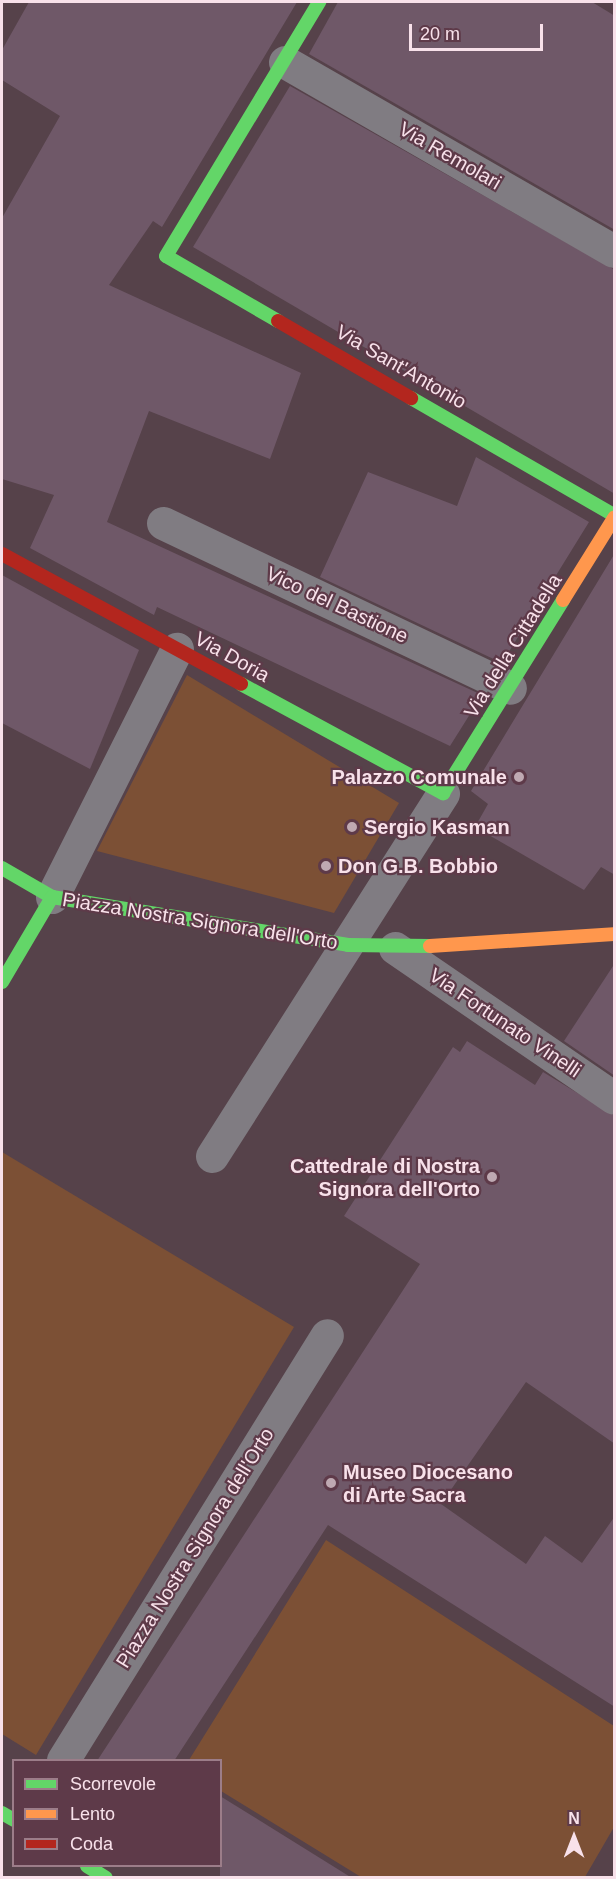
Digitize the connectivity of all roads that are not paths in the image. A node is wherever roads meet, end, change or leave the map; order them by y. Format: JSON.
{"nodes":[{"id":1,"x":319,"y":2,"type":"edge"},
{"id":2,"x":285,"y":62,"type":"junction"},
{"id":3,"x":615,"y":251,"type":"edge"},
{"id":4,"x":615,"y":516,"type":"edge"},
{"id":5,"x":163,"y":523,"type":"dead end"},
{"id":6,"x":2,"y":554,"type":"edge"},
{"id":7,"x":177,"y":649,"type":"junction"},
{"id":8,"x":510,"y":688,"type":"junction"},
{"id":9,"x":443,"y":794,"type":"junction"},
{"id":10,"x":2,"y":868,"type":"edge"},
{"id":11,"x":52,"y":897,"type":"junction"},
{"id":12,"x":615,"y":934,"type":"edge"},
{"id":13,"x":348,"y":945,"type":"junction"},
{"id":14,"x":395,"y":948,"type":"junction"},
{"id":15,"x":2,"y":982,"type":"edge"},
{"id":16,"x":615,"y":1098,"type":"edge"},
{"id":17,"x":212,"y":1156,"type":"dead end"},
{"id":18,"x":327,"y":1335,"type":"dead end"},
{"id":19,"x":64,"y":1759,"type":"edge"},
{"id":20,"x":89,"y":1867,"type":"edge"},
{"id":21,"x":106,"y":1878,"type":"edge"}],
"edges":[{"from":1,"to":2,"type":"street"},
{"from":2,"to":3,"type":"street","name":"Via Remolari"},
{"from":2,"to":4,"type":"street","name":"Via Sant'Antonio"},
{"from":4,"to":8,"type":"street","name":"Via della Cittadella"},
{"from":5,"to":8,"type":"street","name":"Vico del Bastione"},
{"from":6,"to":7,"type":"street","name":"Via Doria"},
{"from":7,"to":9,"type":"street","name":"Via Doria"},
{"from":7,"to":11,"type":"street","name":"Piazza Nostra Signora dell'Orto"},
{"from":8,"to":9,"type":"street","name":"Via della Cittadella"},
{"from":9,"to":13,"type":"street","name":"Piazza Nostra Signora dell'Orto"},
{"from":10,"to":11,"type":"street"},
{"from":11,"to":13,"type":"street","name":"Piazza Nostra Signora dell'Orto"},
{"from":11,"to":15,"type":"street","name":"Piazza Nostra Signora dell'Orto"},
{"from":12,"to":14,"type":"street","name":"Piazza Nostra Signora dell'Orto"},
{"from":13,"to":14,"type":"street","name":"Piazza Nostra Signora dell'Orto"},
{"from":13,"to":17,"type":"street","name":"Piazza Nostra Signora dell'Orto"},
{"from":14,"to":16,"type":"street","name":"Via Fortunato Vinelli"},
{"from":18,"to":19,"type":"street","name":"Piazza Nostra Signora dell'Orto"},
{"from":20,"to":21,"type":"street"}]}
